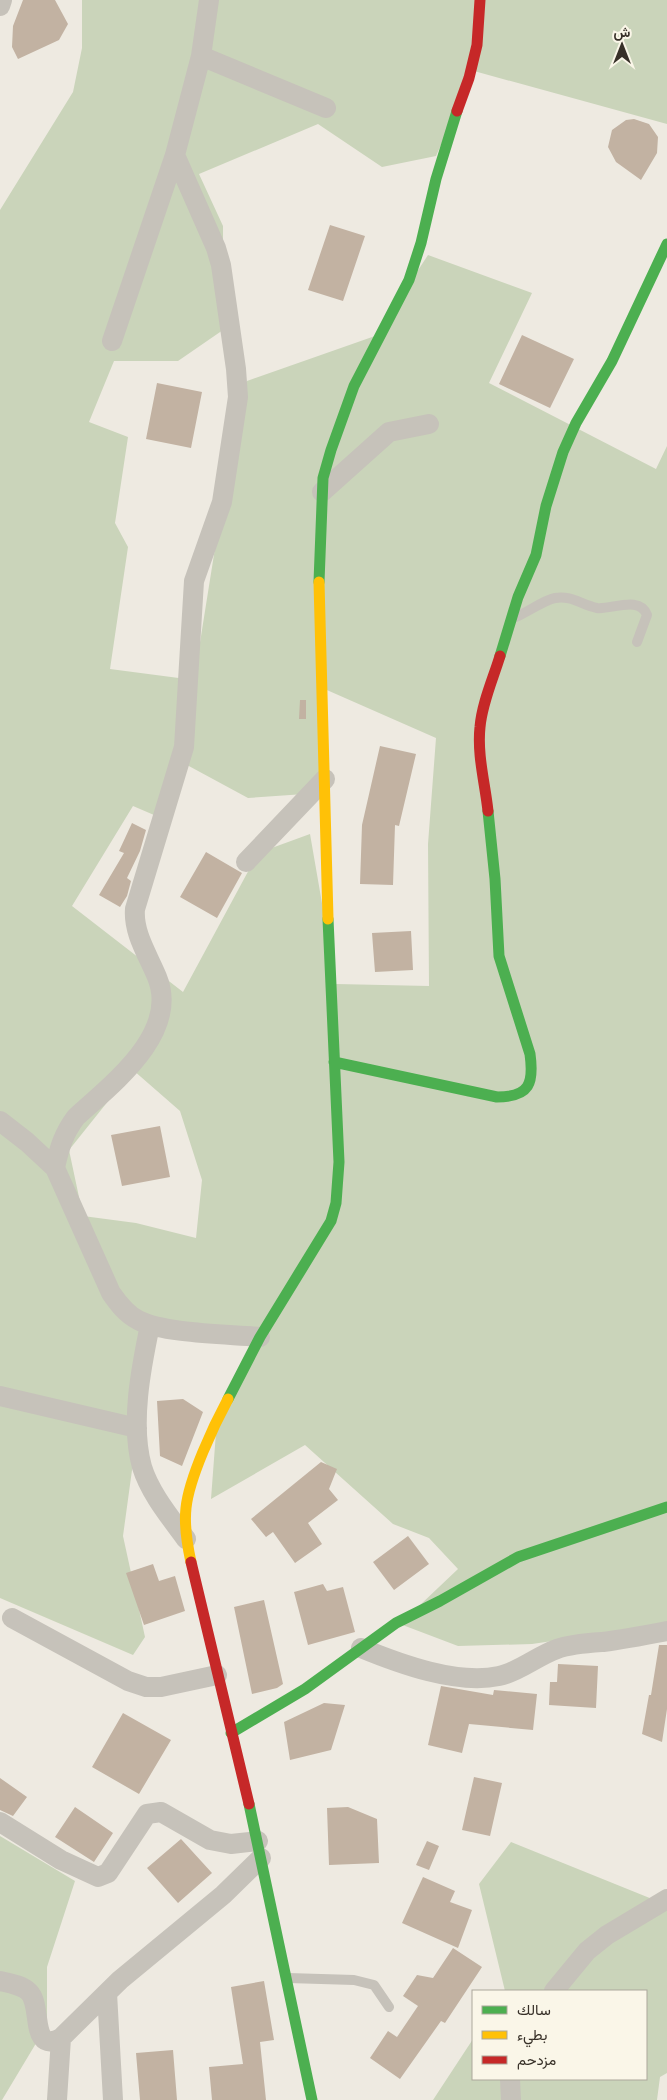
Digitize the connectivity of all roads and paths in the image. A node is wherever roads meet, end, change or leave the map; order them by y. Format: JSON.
{"nodes":[{"id":1,"x":2,"y":0,"type":"edge"},
{"id":2,"x":209,"y":0,"type":"edge"},
{"id":3,"x":480,"y":0,"type":"edge"},
{"id":4,"x":0,"y":6,"type":"edge"},
{"id":5,"x":200,"y":56,"type":"junction"},
{"id":6,"x":326,"y":108,"type":"dead end"},
{"id":7,"x":175,"y":155,"type":"junction"},
{"id":8,"x":667,"y":244,"type":"edge"},
{"id":9,"x":112,"y":341,"type":"dead end"},
{"id":10,"x":429,"y":424,"type":"dead end"},
{"id":11,"x":322,"y":492,"type":"junction"},
{"id":12,"x":511,"y":620,"type":"junction"},
{"id":13,"x":637,"y":642,"type":"dead end"},
{"id":14,"x":325,"y":779,"type":"junction"},
{"id":15,"x":246,"y":862,"type":"dead end"},
{"id":16,"x":334,"y":1062,"type":"junction"},
{"id":17,"x":0,"y":1121,"type":"edge"},
{"id":18,"x":55,"y":1168,"type":"junction"},
{"id":19,"x":150,"y":1325,"type":"junction"},
{"id":20,"x":260,"y":1337,"type":"junction"},
{"id":21,"x":0,"y":1396,"type":"edge"},
{"id":22,"x":137,"y":1428,"type":"junction"},
{"id":23,"x":667,"y":1507,"type":"edge"},
{"id":24,"x":186,"y":1539,"type":"junction"},
{"id":25,"x":12,"y":1618,"type":"dead end"},
{"id":26,"x":667,"y":1631,"type":"edge"},
{"id":27,"x":361,"y":1648,"type":"junction"},
{"id":28,"x":217,"y":1675,"type":"junction"},
{"id":29,"x":231,"y":1733,"type":"junction"},
{"id":30,"x":0,"y":1822,"type":"edge"},
{"id":31,"x":260,"y":1850,"type":"junction"},
{"id":32,"x":667,"y":1900,"type":"edge"},
{"id":33,"x":286,"y":1978,"type":"junction"},
{"id":34,"x":0,"y":1980,"type":"edge"},
{"id":35,"x":555,"y":1990,"type":"edge"},
{"id":36,"x":107,"y":1993,"type":"junction"},
{"id":37,"x":389,"y":2006,"type":"dead end"},
{"id":38,"x":61,"y":2038,"type":"junction"},
{"id":39,"x":510,"y":2080,"type":"edge"},
{"id":40,"x":58,"y":2100,"type":"edge"},
{"id":41,"x":113,"y":2100,"type":"edge"},
{"id":42,"x":312,"y":2100,"type":"edge"},
{"id":43,"x":511,"y":2100,"type":"edge"}],
"edges":[{"from":1,"to":4,"type":"street"},
{"from":2,"to":5,"type":"street"},
{"from":3,"to":11,"type":"street"},
{"from":5,"to":6,"type":"street"},
{"from":5,"to":7,"type":"street"},
{"from":7,"to":9,"type":"street"},
{"from":7,"to":18,"type":"street"},
{"from":8,"to":12,"type":"street"},
{"from":10,"to":11,"type":"street"},
{"from":11,"to":14,"type":"street"},
{"from":12,"to":13,"type":"lane"},
{"from":12,"to":16,"type":"street"},
{"from":14,"to":15,"type":"street"},
{"from":14,"to":16,"type":"street"},
{"from":16,"to":20,"type":"street"},
{"from":17,"to":18,"type":"street"},
{"from":18,"to":19,"type":"street"},
{"from":19,"to":20,"type":"street"},
{"from":19,"to":22,"type":"street"},
{"from":20,"to":24,"type":"street"},
{"from":21,"to":22,"type":"street"},
{"from":22,"to":24,"type":"street"},
{"from":23,"to":27,"type":"street"},
{"from":24,"to":28,"type":"street"},
{"from":25,"to":28,"type":"street"},
{"from":26,"to":27,"type":"street"},
{"from":27,"to":29,"type":"street"},
{"from":28,"to":29,"type":"street"},
{"from":29,"to":31,"type":"street"},
{"from":30,"to":31,"type":"street"},
{"from":31,"to":33,"type":"street"},
{"from":31,"to":36,"type":"street"},
{"from":32,"to":35,"type":"street"},
{"from":33,"to":37,"type":"lane"},
{"from":33,"to":42,"type":"street"},
{"from":34,"to":38,"type":"street"},
{"from":36,"to":38,"type":"street"},
{"from":36,"to":41,"type":"street"},
{"from":38,"to":40,"type":"street"},
{"from":39,"to":43,"type":"street"}]}
